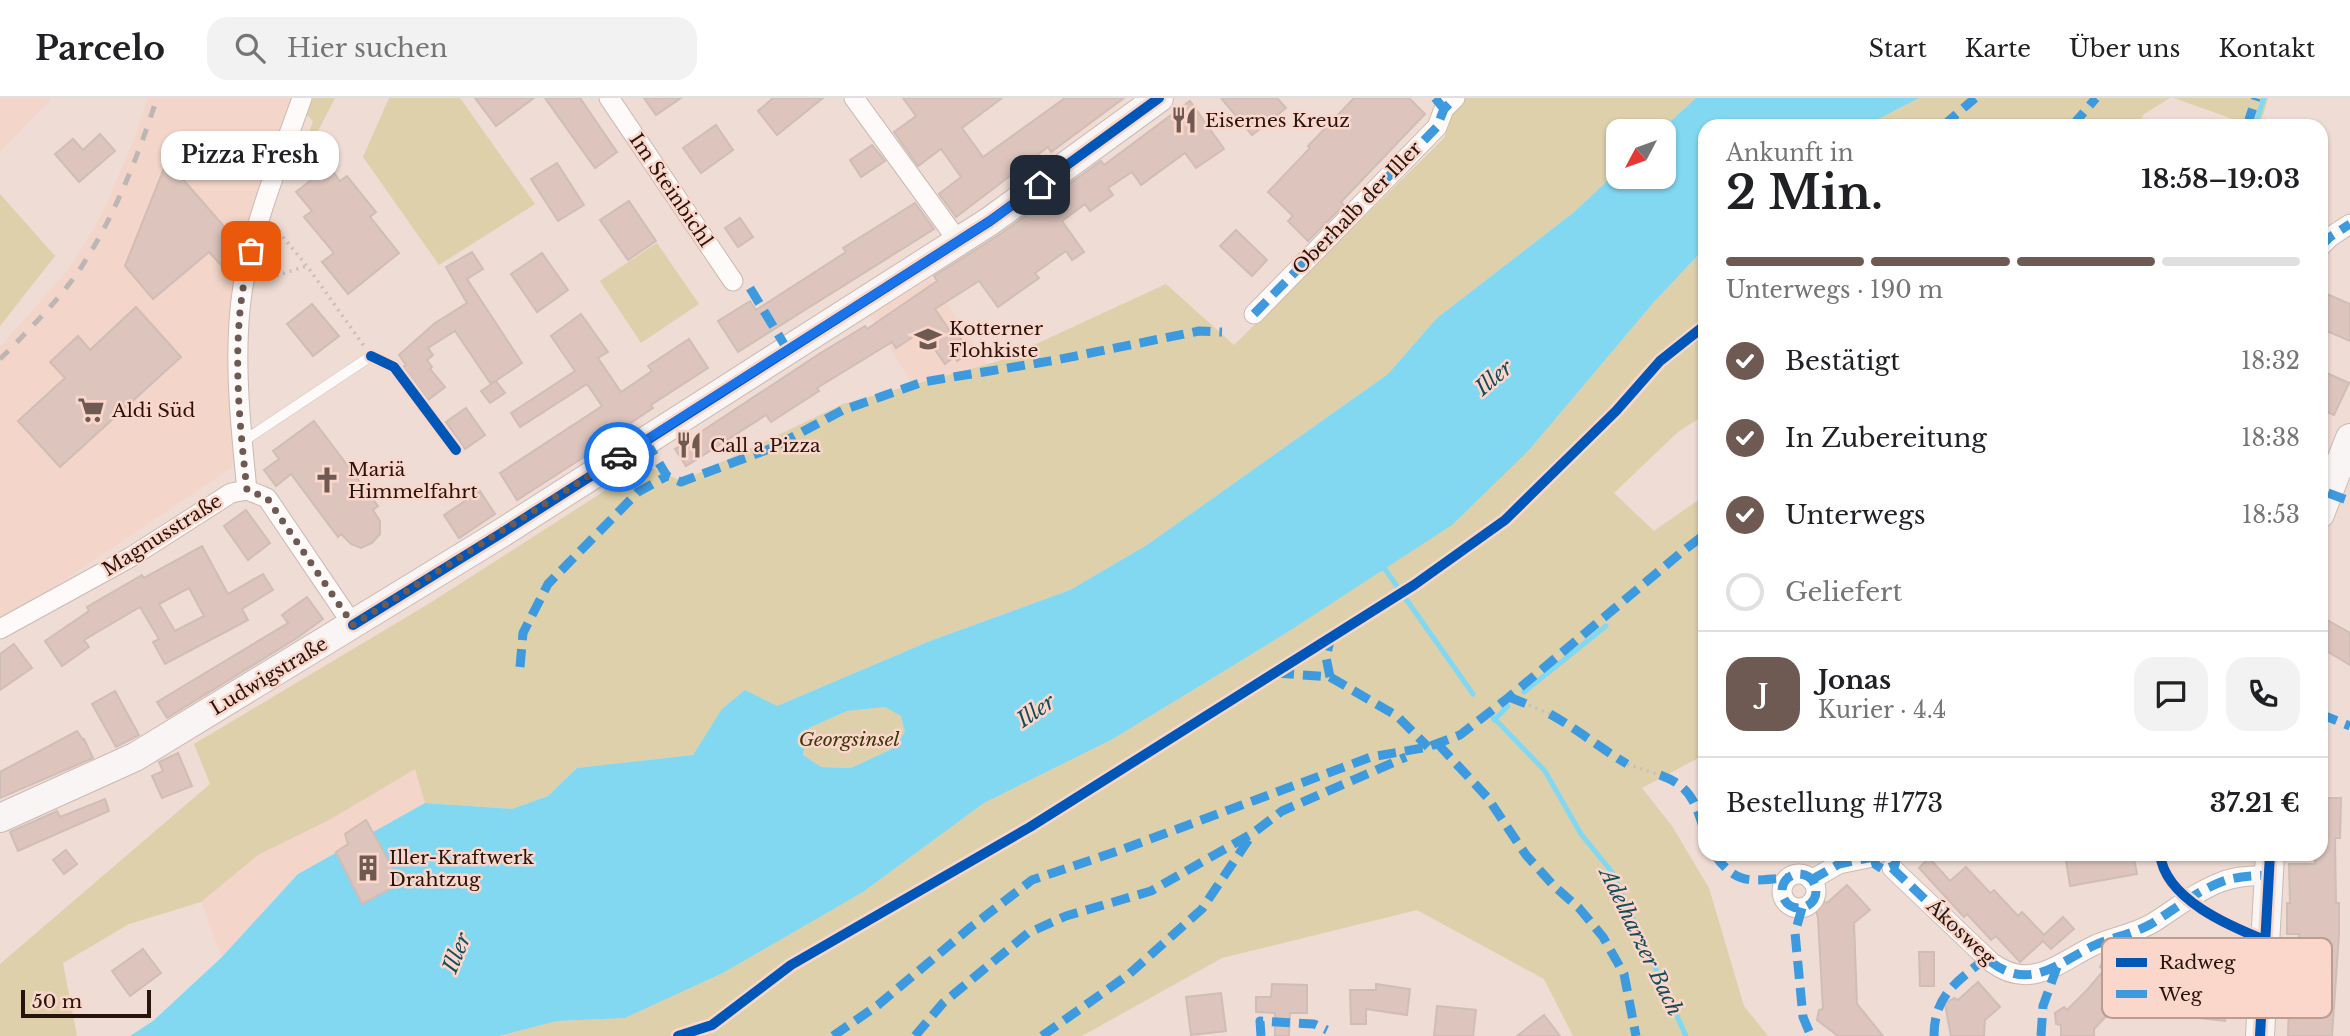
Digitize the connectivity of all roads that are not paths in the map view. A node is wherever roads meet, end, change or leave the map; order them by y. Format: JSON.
{"nodes":[{"id":1,"x":302,"y":98,"type":"edge"},
{"id":2,"x":609,"y":98,"type":"edge"},
{"id":3,"x":854,"y":98,"type":"edge"},
{"id":4,"x":1158,"y":98,"type":"edge"},
{"id":5,"x":1445,"y":102,"type":"edge"},
{"id":6,"x":2350,"y":224,"type":"edge"},
{"id":7,"x":2328,"y":239,"type":"edge"},
{"id":8,"x":958,"y":241,"type":"junction"},
{"id":9,"x":733,"y":281,"type":"dead end"},
{"id":10,"x":1254,"y":314,"type":"dead end"},
{"id":11,"x":371,"y":356,"type":"road end"},
{"id":12,"x":2350,"y":438,"type":"edge"},
{"id":13,"x":242,"y":442,"type":"junction"},
{"id":14,"x":247,"y":490,"type":"junction"},
{"id":15,"x":2328,"y":494,"type":"edge"},
{"id":16,"x":353,"y":625,"type":"junction"},
{"id":17,"x":0,"y":629,"type":"edge"},
{"id":18,"x":0,"y":818,"type":"edge"},
{"id":19,"x":1852,"y":861,"type":"edge"},
{"id":20,"x":1876,"y":861,"type":"edge"},
{"id":21,"x":1895,"y":861,"type":"edge"},
{"id":22,"x":2269,"y":865,"type":"edge"},
{"id":23,"x":1811,"y":880,"type":"dead end"},
{"id":24,"x":2114,"y":938,"type":"edge"},
{"id":25,"x":2266,"y":938,"type":"edge"},
{"id":26,"x":2102,"y":942,"type":"edge"},
{"id":27,"x":2261,"y":1018,"type":"edge"},
{"id":28,"x":2260,"y":1036,"type":"edge"}],
"edges":[{"from":1,"to":13,"type":"street"},
{"from":2,"to":9,"type":"street","name":"Im Steinbichl"},
{"from":3,"to":8,"type":"street"},
{"from":4,"to":8,"type":"street","name":"Ludwigstraße"},
{"from":5,"to":10,"type":"street","name":"Oberhalb der Iller"},
{"from":6,"to":7,"type":"street"},
{"from":8,"to":16,"type":"street","name":"Ludwigstraße"},
{"from":11,"to":13,"type":"lane"},
{"from":12,"to":15,"type":"street"},
{"from":13,"to":14,"type":"street"},
{"from":14,"to":16,"type":"street","name":"Magnusstraße"},
{"from":14,"to":17,"type":"street","name":"Magnusstraße"},
{"from":16,"to":18,"type":"street","name":"Ludwigstraße"},
{"from":19,"to":23,"type":"street","name":"Ákosweg"},
{"from":20,"to":21,"type":"street","name":"Ákosweg"},
{"from":21,"to":26,"type":"street","name":"Ákosweg"},
{"from":22,"to":24,"type":"street","name":"Ákosweg"},
{"from":22,"to":25,"type":"street"},
{"from":27,"to":28,"type":"street"}]}
